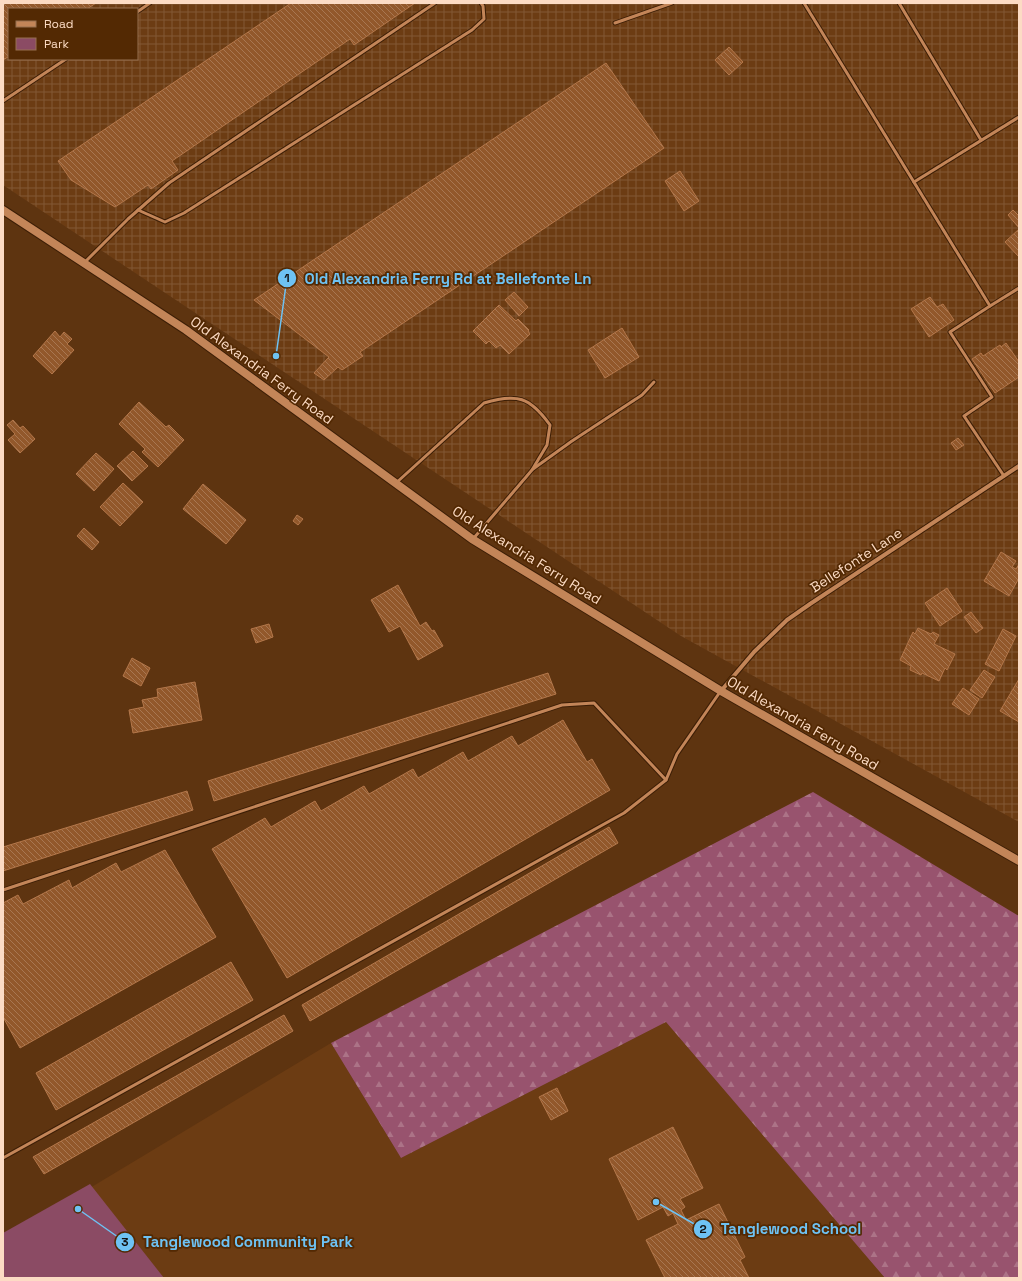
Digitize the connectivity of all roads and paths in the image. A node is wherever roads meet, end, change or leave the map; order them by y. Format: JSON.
{"nodes":[{"id":1,"x":150,"y":3,"type":"edge"},
{"id":2,"x":435,"y":3,"type":"edge"},
{"id":3,"x":481,"y":3,"type":"edge"},
{"id":4,"x":672,"y":3,"type":"edge"},
{"id":5,"x":804,"y":3,"type":"edge"},
{"id":6,"x":899,"y":3,"type":"edge"},
{"id":7,"x":138,"y":11,"type":"edge"},
{"id":8,"x":615,"y":23,"type":"dead end"},
{"id":9,"x":64,"y":60,"type":"edge"},
{"id":10,"x":3,"y":101,"type":"edge"},
{"id":11,"x":1019,"y":117,"type":"edge"},
{"id":12,"x":981,"y":140,"type":"junction"},
{"id":13,"x":914,"y":182,"type":"junction"},
{"id":14,"x":3,"y":210,"type":"edge"},
{"id":15,"x":138,"y":210,"type":"junction"},
{"id":16,"x":84,"y":263,"type":"junction"},
{"id":17,"x":1019,"y":288,"type":"edge"},
{"id":18,"x":990,"y":306,"type":"junction"},
{"id":19,"x":654,"y":382,"type":"dead end"},
{"id":20,"x":1019,"y":466,"type":"edge"},
{"id":21,"x":532,"y":470,"type":"junction"},
{"id":22,"x":1004,"y":476,"type":"junction"},
{"id":23,"x":396,"y":483,"type":"junction"},
{"id":24,"x":472,"y":539,"type":"junction"},
{"id":25,"x":721,"y":691,"type":"junction"},
{"id":26,"x":666,"y":780,"type":"junction"},
{"id":27,"x":1019,"y":861,"type":"edge"},
{"id":28,"x":3,"y":890,"type":"edge"},
{"id":29,"x":3,"y":1158,"type":"edge"}],
"edges":[{"from":1,"to":7,"type":"lane"},
{"from":2,"to":15,"type":"lane"},
{"from":3,"to":15,"type":"lane"},
{"from":4,"to":8,"type":"lane"},
{"from":5,"to":13,"type":"lane"},
{"from":6,"to":12,"type":"lane"},
{"from":9,"to":10,"type":"lane"},
{"from":11,"to":12,"type":"lane"},
{"from":12,"to":13,"type":"lane"},
{"from":13,"to":18,"type":"lane"},
{"from":14,"to":16,"type":"main road","name":"Old Alexandria Ferry Road"},
{"from":15,"to":16,"type":"lane"},
{"from":16,"to":23,"type":"main road","name":"Old Alexandria Ferry Road"},
{"from":17,"to":18,"type":"lane"},
{"from":18,"to":22,"type":"lane"},
{"from":19,"to":21,"type":"lane"},
{"from":20,"to":22,"type":"street","name":"Bellefonte Lane"},
{"from":21,"to":23,"type":"lane"},
{"from":21,"to":24,"type":"lane"},
{"from":22,"to":25,"type":"street","name":"Bellefonte Lane"},
{"from":23,"to":24,"type":"main road","name":"Old Alexandria Ferry Road"},
{"from":24,"to":25,"type":"main road","name":"Old Alexandria Ferry Road"},
{"from":25,"to":26,"type":"lane"},
{"from":25,"to":27,"type":"main road","name":"Old Alexandria Ferry Road"},
{"from":26,"to":28,"type":"lane"},
{"from":26,"to":29,"type":"lane"}]}
